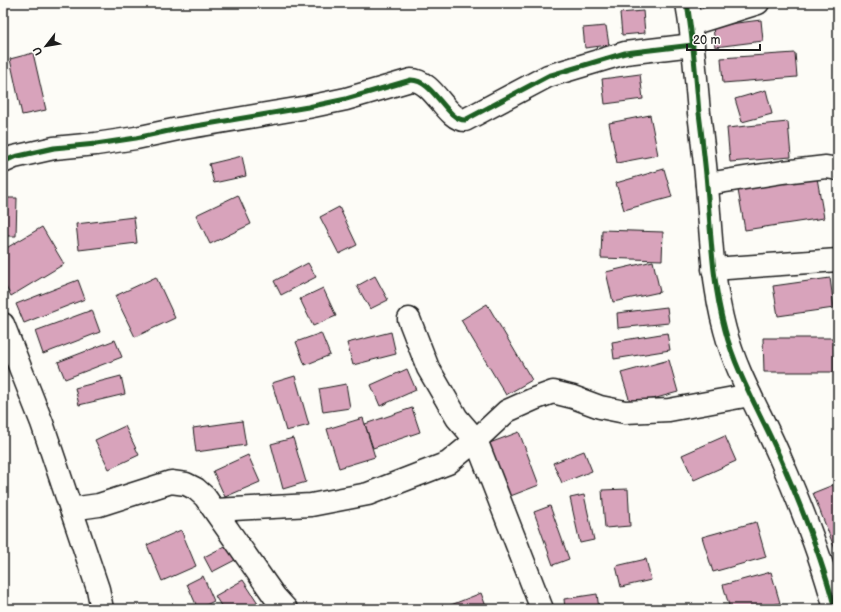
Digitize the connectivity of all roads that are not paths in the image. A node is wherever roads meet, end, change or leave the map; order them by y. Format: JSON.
{"nodes":[{"id":1,"x":758,"y":3,"type":"edge"},
{"id":2,"x":690,"y":24,"type":"edge"},
{"id":3,"x":3,"y":162,"type":"edge"},
{"id":4,"x":838,"y":169,"type":"edge"},
{"id":5,"x":707,"y":184,"type":"junction"},
{"id":6,"x":838,"y":260,"type":"edge"},
{"id":7,"x":713,"y":269,"type":"junction"},
{"id":8,"x":410,"y":319,"type":"dead end"},
{"id":9,"x":3,"y":324,"type":"edge"},
{"id":10,"x":750,"y":395,"type":"junction"},
{"id":11,"x":476,"y":440,"type":"junction"},
{"id":12,"x":71,"y":509,"type":"junction"},
{"id":13,"x":215,"y":510,"type":"junction"},
{"id":14,"x":833,"y":582,"type":"edge"},
{"id":15,"x":102,"y":609,"type":"edge"},
{"id":16,"x":286,"y":609,"type":"edge"},
{"id":17,"x":542,"y":609,"type":"edge"},
{"id":18,"x":835,"y":609,"type":"edge"}],
"edges":[{"from":1,"to":2,"type":"street"},
{"from":2,"to":3,"type":"street"},
{"from":2,"to":5,"type":"street"},
{"from":4,"to":5,"type":"street"},
{"from":5,"to":7,"type":"street"},
{"from":6,"to":7,"type":"street"},
{"from":7,"to":10,"type":"street"},
{"from":8,"to":11,"type":"street"},
{"from":9,"to":12,"type":"street"},
{"from":10,"to":11,"type":"street"},
{"from":10,"to":14,"type":"street"},
{"from":11,"to":13,"type":"street"},
{"from":11,"to":17,"type":"street"},
{"from":12,"to":13,"type":"street"},
{"from":12,"to":15,"type":"street"},
{"from":13,"to":16,"type":"street"},
{"from":14,"to":18,"type":"street"}]}
